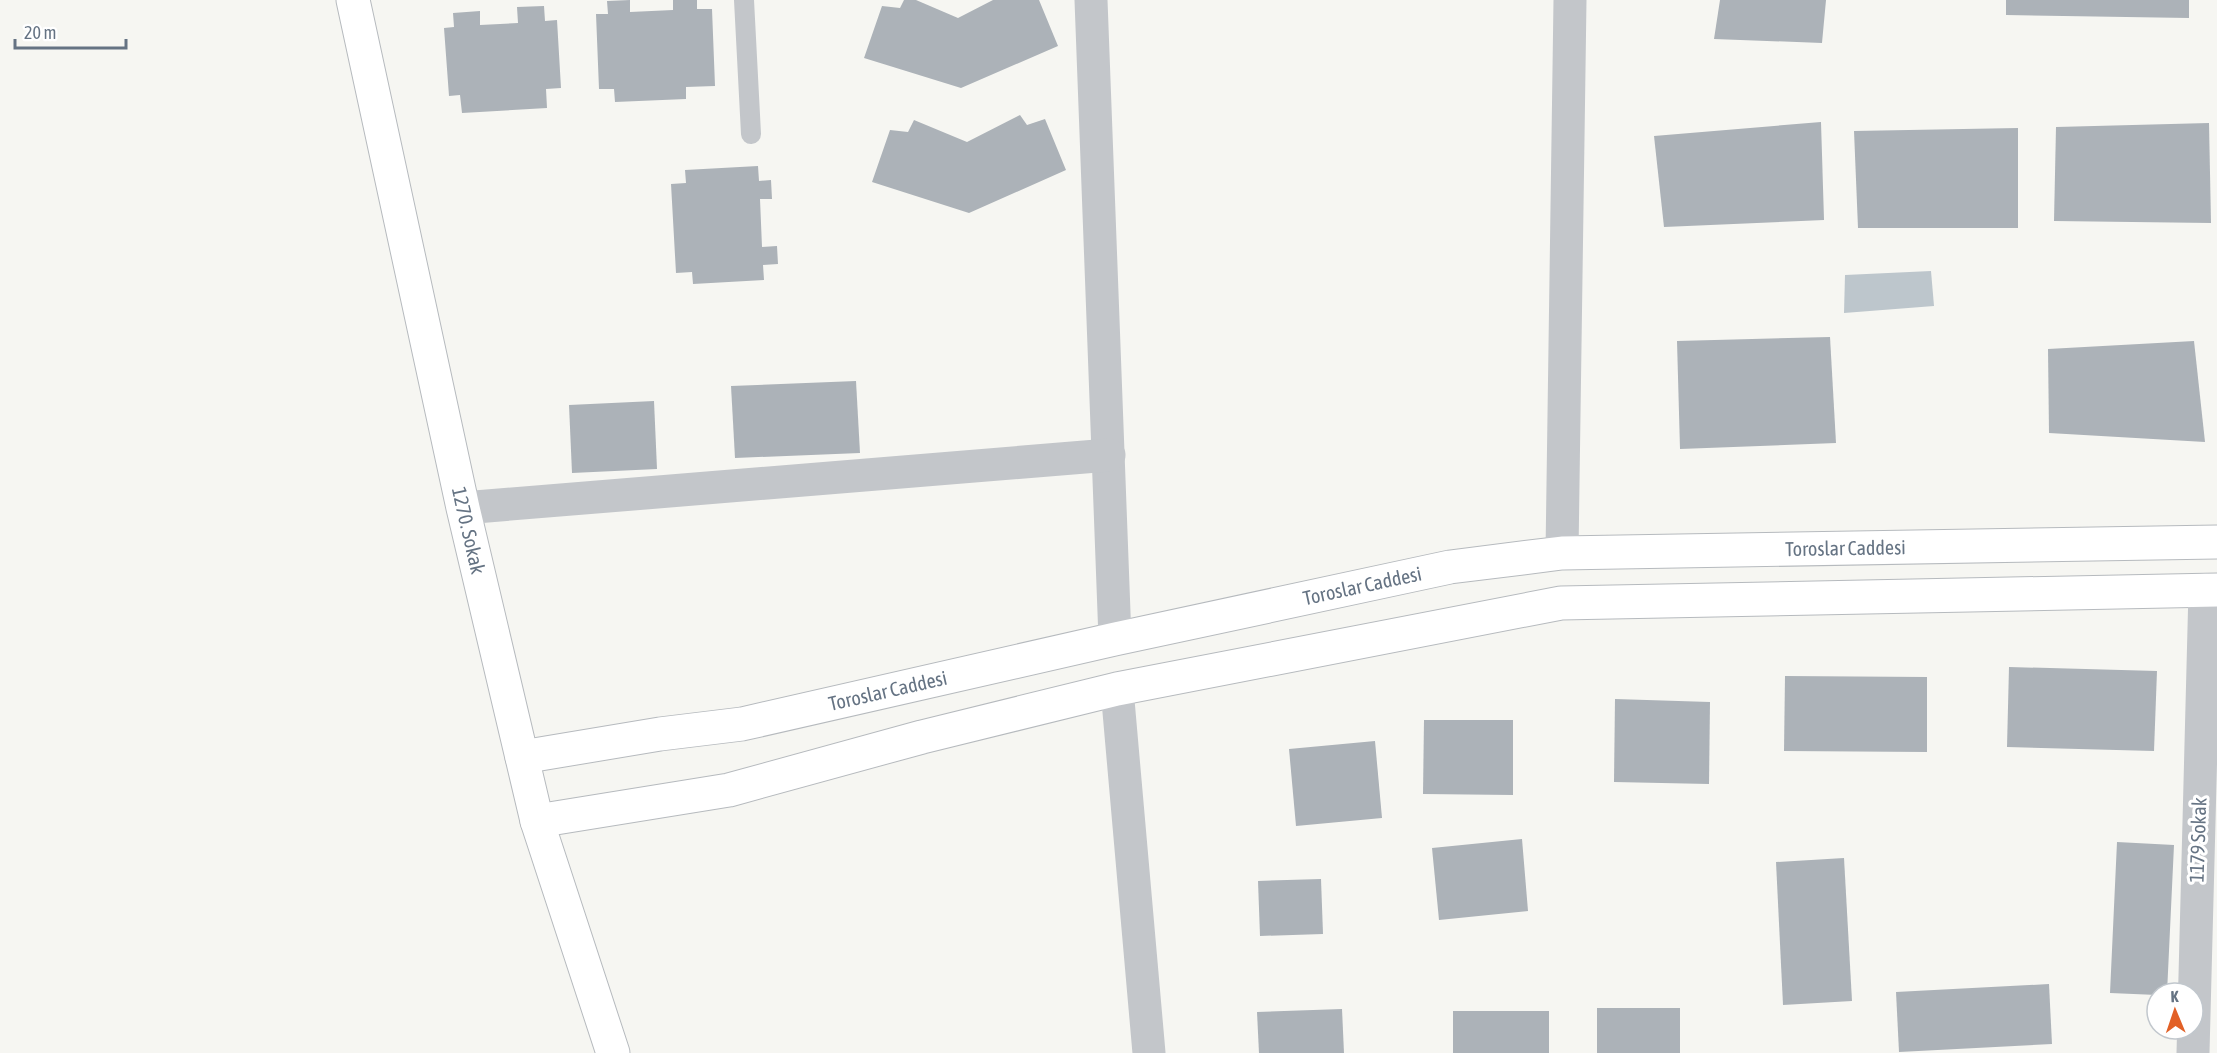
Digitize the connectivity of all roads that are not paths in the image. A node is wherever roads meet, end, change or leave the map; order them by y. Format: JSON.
{"nodes":[{"id":1,"x":353,"y":0,"type":"edge"},
{"id":2,"x":358,"y":0,"type":"edge"},
{"id":3,"x":744,"y":0,"type":"edge"},
{"id":4,"x":1091,"y":0,"type":"edge"},
{"id":5,"x":1570,"y":0,"type":"edge"},
{"id":6,"x":752,"y":134,"type":"dead end"},
{"id":7,"x":1109,"y":455,"type":"junction"},
{"id":8,"x":463,"y":508,"type":"junction"},
{"id":9,"x":2217,"y":542,"type":"edge"},
{"id":10,"x":1562,"y":553,"type":"junction"},
{"id":11,"x":2211,"y":590,"type":"edge"},
{"id":12,"x":1562,"y":603,"type":"junction"},
{"id":13,"x":1115,"y":639,"type":"junction"},
{"id":14,"x":1117,"y":689,"type":"junction"},
{"id":15,"x":522,"y":757,"type":"junction"},
{"id":16,"x":537,"y":821,"type":"junction"},
{"id":17,"x":613,"y":1053,"type":"edge"},
{"id":18,"x":1149,"y":1053,"type":"edge"},
{"id":19,"x":2193,"y":1053,"type":"edge"}],
"edges":[{"from":1,"to":2,"type":"lane"},
{"from":1,"to":8,"type":"street","name":"1270. Sokak"},
{"from":3,"to":6,"type":"lane"},
{"from":4,"to":7,"type":"street"},
{"from":5,"to":10,"type":"street"},
{"from":7,"to":8,"type":"street"},
{"from":7,"to":13,"type":"street"},
{"from":8,"to":15,"type":"street","name":"1270. Sokak"},
{"from":9,"to":10,"type":"street","name":"Toroslar Caddesi"},
{"from":10,"to":12,"type":"street"},
{"from":10,"to":13,"type":"street","name":"Toroslar Caddesi"},
{"from":11,"to":12,"type":"street"},
{"from":11,"to":19,"type":"street","name":"1179 Sokak"},
{"from":12,"to":14,"type":"street"},
{"from":13,"to":15,"type":"street","name":"Toroslar Caddesi"},
{"from":14,"to":16,"type":"street"},
{"from":14,"to":18,"type":"street"},
{"from":15,"to":16,"type":"street","name":"1270. Sokak"},
{"from":16,"to":17,"type":"street","name":"1270. Sokak"}]}
